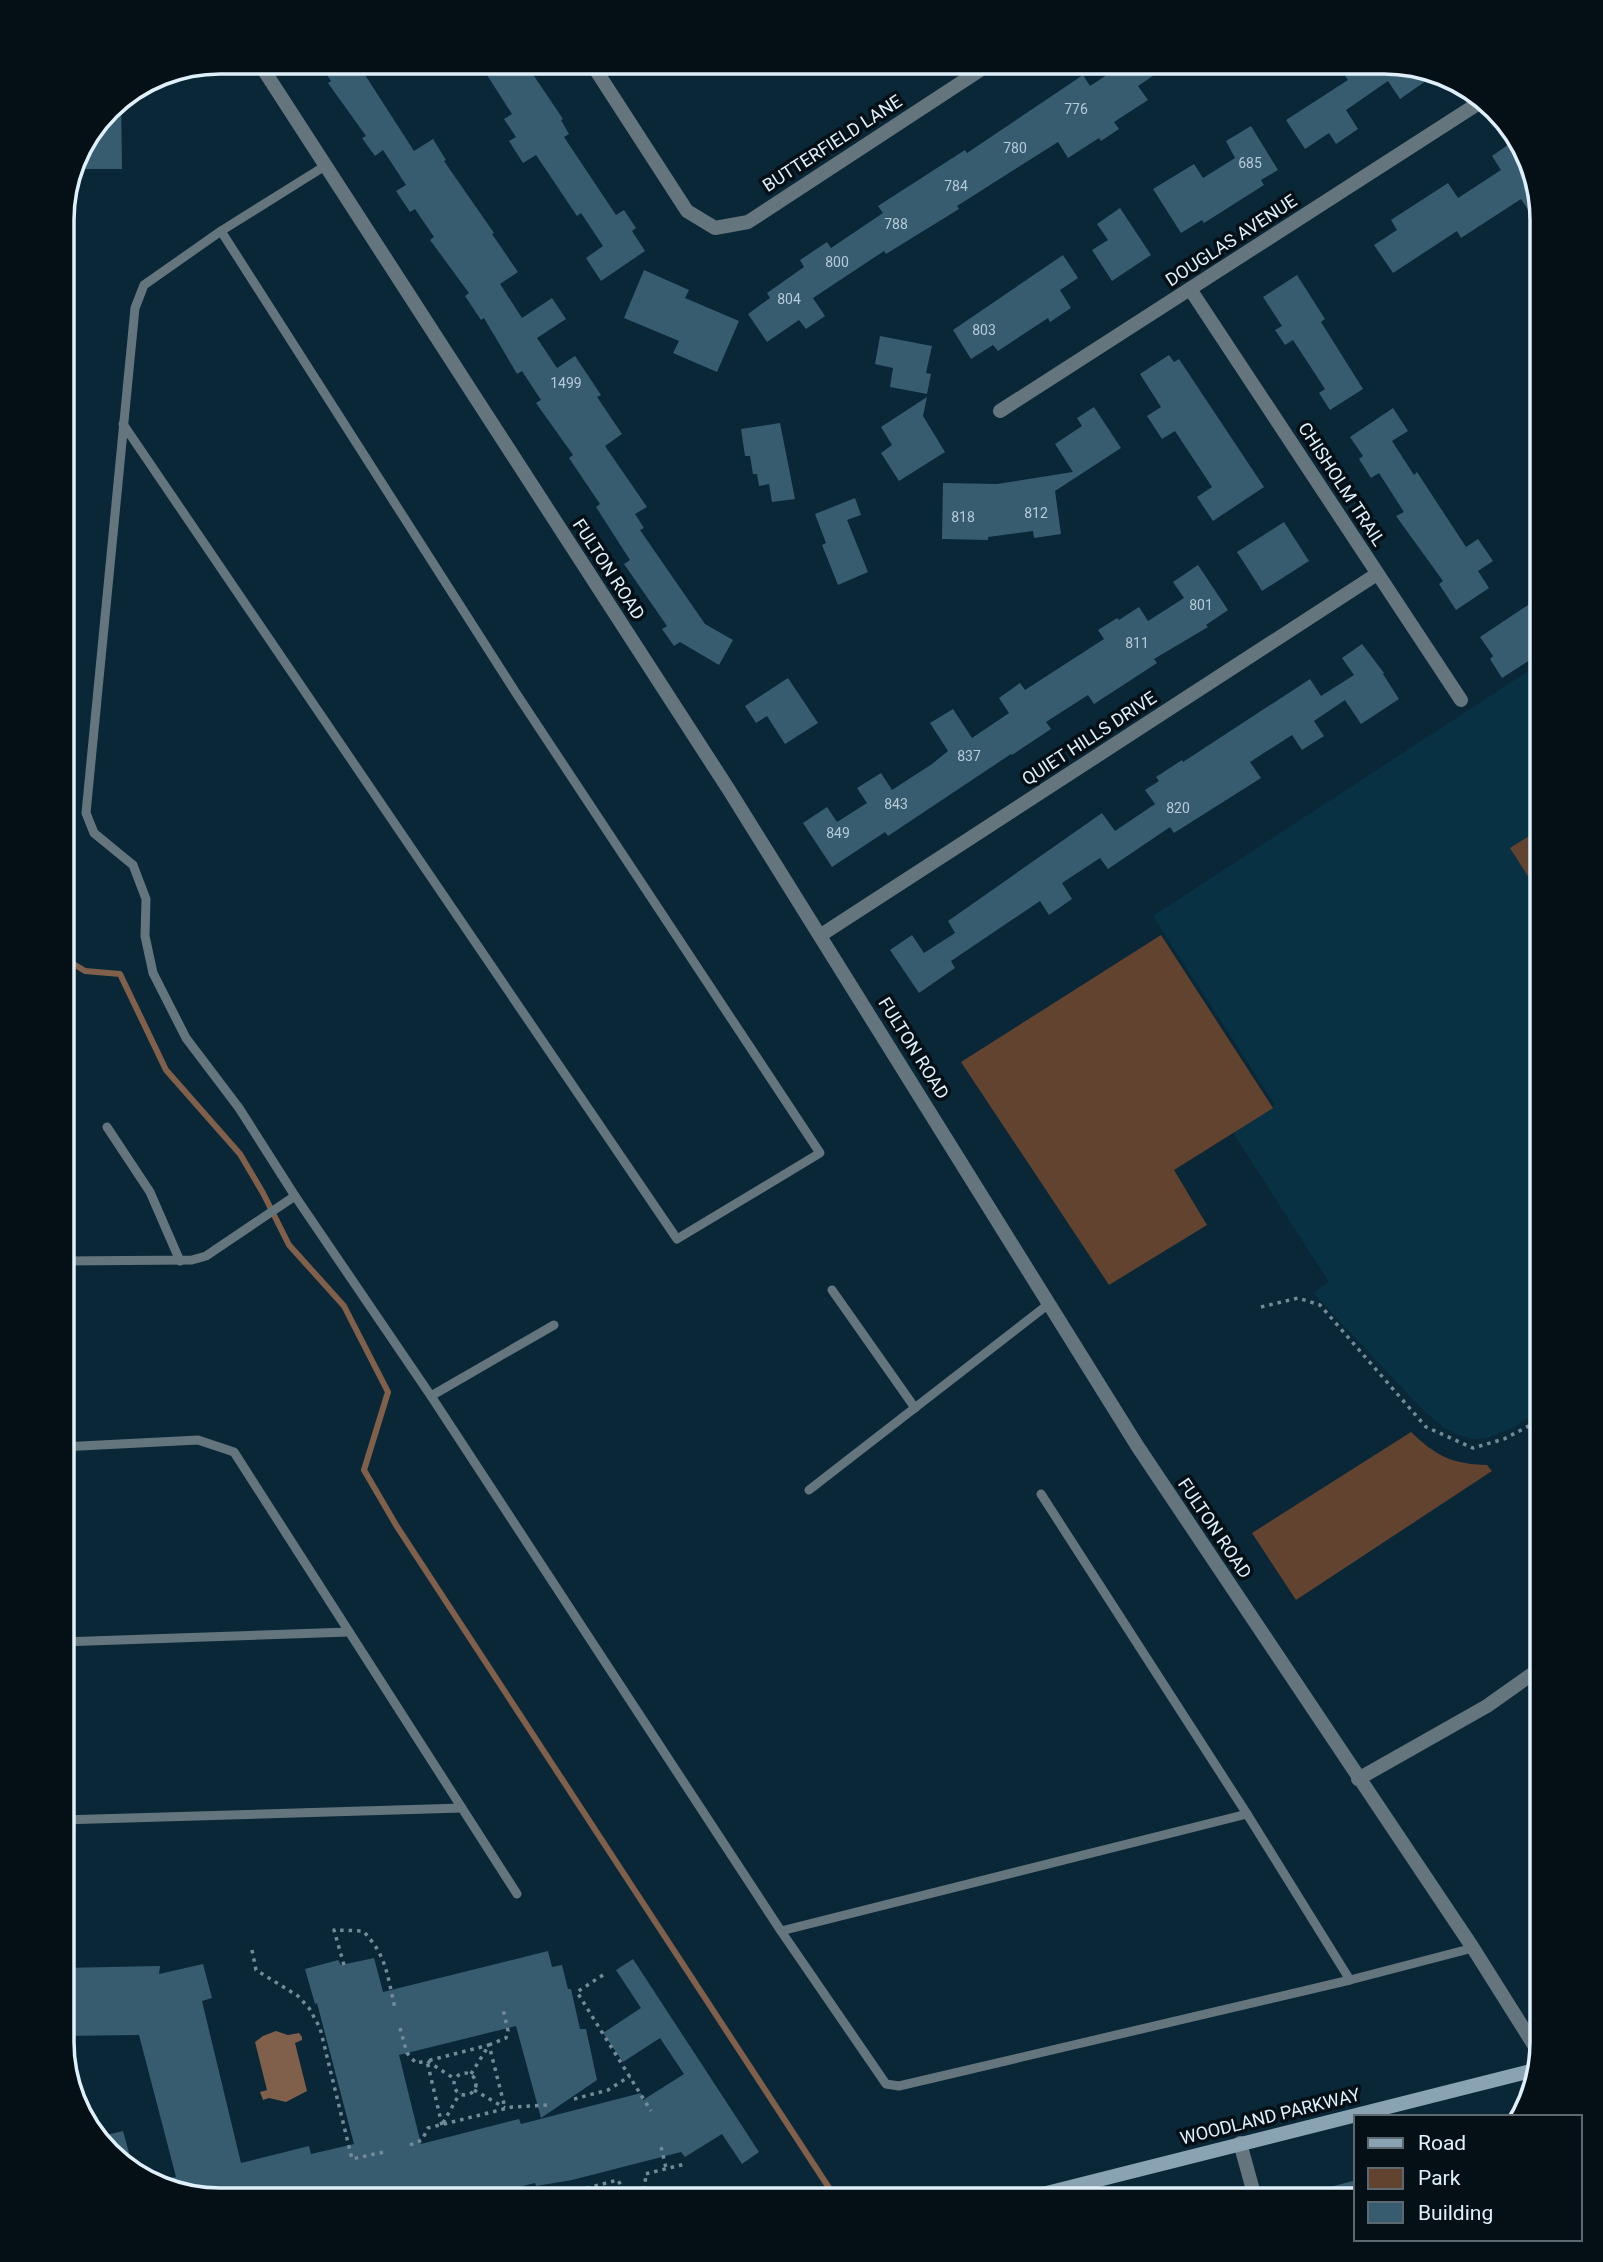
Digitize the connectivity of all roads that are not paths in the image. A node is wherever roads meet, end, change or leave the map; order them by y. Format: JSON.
{"nodes":[{"id":1,"x":266,"y":74,"type":"edge"},
{"id":2,"x":598,"y":74,"type":"edge"},
{"id":3,"x":974,"y":74,"type":"edge"},
{"id":4,"x":1475,"y":106,"type":"edge"},
{"id":5,"x":325,"y":166,"type":"junction"},
{"id":6,"x":221,"y":231,"type":"junction"},
{"id":7,"x":1190,"y":289,"type":"junction"},
{"id":8,"x":1000,"y":411,"type":"dead end"},
{"id":9,"x":123,"y":424,"type":"junction"},
{"id":10,"x":1377,"y":573,"type":"junction"},
{"id":11,"x":1461,"y":700,"type":"dead end"},
{"id":12,"x":821,"y":935,"type":"junction"},
{"id":13,"x":107,"y":1127,"type":"dead end"},
{"id":14,"x":295,"y":1196,"type":"junction"},
{"id":15,"x":74,"y":1261,"type":"edge"},
{"id":16,"x":180,"y":1261,"type":"junction"},
{"id":17,"x":832,"y":1290,"type":"dead end"},
{"id":18,"x":1050,"y":1303,"type":"junction"},
{"id":19,"x":554,"y":1325,"type":"dead end"},
{"id":20,"x":431,"y":1396,"type":"junction"},
{"id":21,"x":915,"y":1408,"type":"junction"},
{"id":22,"x":74,"y":1446,"type":"edge"},
{"id":23,"x":810,"y":1489,"type":"dead end"},
{"id":24,"x":1041,"y":1494,"type":"dead end"},
{"id":25,"x":349,"y":1632,"type":"junction"},
{"id":26,"x":74,"y":1642,"type":"edge"},
{"id":27,"x":1530,"y":1676,"type":"edge"},
{"id":28,"x":1358,"y":1779,"type":"junction"},
{"id":29,"x":462,"y":1808,"type":"junction"},
{"id":30,"x":1247,"y":1814,"type":"junction"},
{"id":31,"x":74,"y":1820,"type":"edge"},
{"id":32,"x":517,"y":1894,"type":"dead end"},
{"id":33,"x":781,"y":1931,"type":"junction"},
{"id":34,"x":1473,"y":1948,"type":"junction"},
{"id":35,"x":1350,"y":1980,"type":"junction"},
{"id":36,"x":1530,"y":2039,"type":"edge"},
{"id":37,"x":1526,"y":2072,"type":"edge"},
{"id":38,"x":1240,"y":2143,"type":"junction"},
{"id":39,"x":1065,"y":2188,"type":"edge"},
{"id":40,"x":1252,"y":2188,"type":"edge"}],
"edges":[{"from":1,"to":5,"type":"street","name":"FULTON ROAD"},
{"from":2,"to":3,"type":"street","name":"BUTTERFIELD LANE"},
{"from":4,"to":7,"type":"street","name":"DOUGLAS AVENUE"},
{"from":5,"to":6,"type":"lane"},
{"from":5,"to":12,"type":"street","name":"FULTON ROAD"},
{"from":6,"to":9,"type":"lane"},
{"from":6,"to":9,"type":"lane"},
{"from":7,"to":8,"type":"street","name":"DOUGLAS AVENUE"},
{"from":7,"to":10,"type":"street","name":"CHISHOLM TRAIL"},
{"from":9,"to":14,"type":"lane"},
{"from":10,"to":11,"type":"street","name":"CHISHOLM TRAIL"},
{"from":10,"to":12,"type":"street","name":"QUIET HILLS DRIVE"},
{"from":12,"to":18,"type":"street","name":"FULTON ROAD"},
{"from":13,"to":16,"type":"lane"},
{"from":14,"to":16,"type":"lane"},
{"from":14,"to":20,"type":"lane"},
{"from":15,"to":16,"type":"lane"},
{"from":17,"to":21,"type":"lane"},
{"from":18,"to":21,"type":"lane"},
{"from":18,"to":28,"type":"street","name":"FULTON ROAD"},
{"from":19,"to":20,"type":"lane"},
{"from":20,"to":33,"type":"lane"},
{"from":21,"to":23,"type":"lane"},
{"from":22,"to":25,"type":"lane"},
{"from":24,"to":30,"type":"lane"},
{"from":25,"to":26,"type":"lane"},
{"from":25,"to":29,"type":"lane"},
{"from":27,"to":28,"type":"street"},
{"from":28,"to":34,"type":"street","name":"FULTON ROAD"},
{"from":29,"to":31,"type":"lane"},
{"from":29,"to":32,"type":"lane"},
{"from":30,"to":33,"type":"lane"},
{"from":30,"to":35,"type":"lane"},
{"from":33,"to":35,"type":"lane"},
{"from":34,"to":35,"type":"lane"},
{"from":34,"to":36,"type":"street","name":"FULTON ROAD"},
{"from":37,"to":38,"type":"main road","name":"WOODLAND PARKWAY"},
{"from":38,"to":39,"type":"main road","name":"WOODLAND PARKWAY"},
{"from":38,"to":40,"type":"street"}]}
